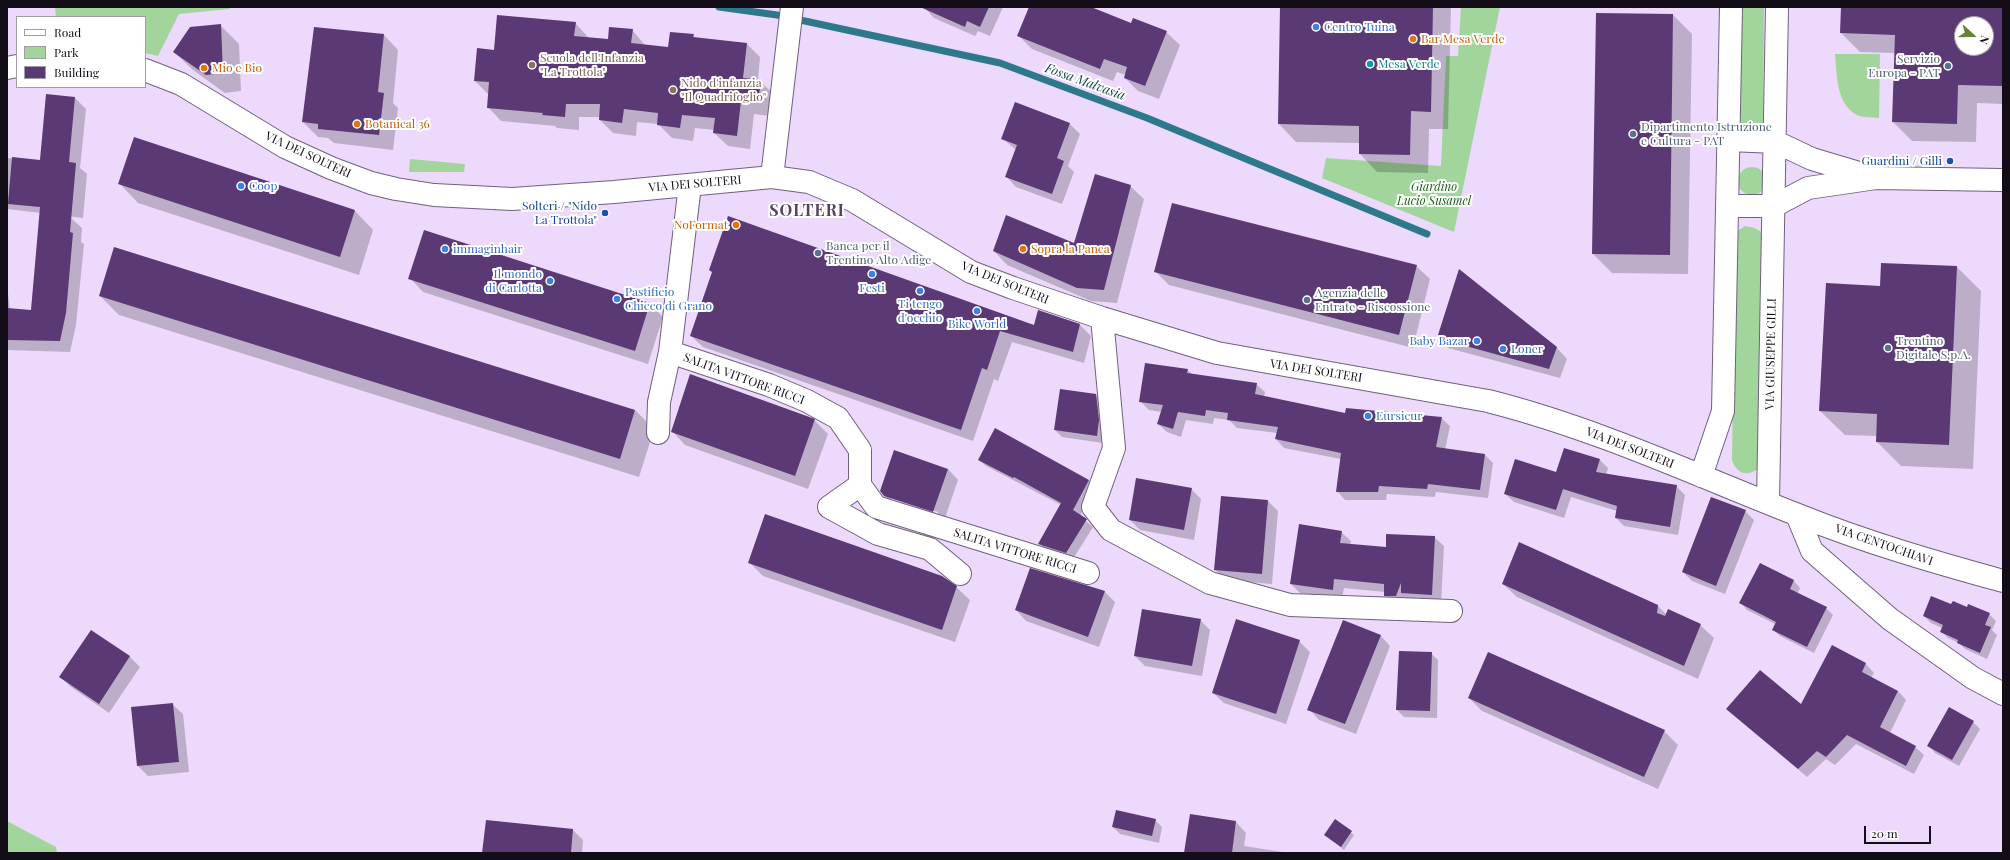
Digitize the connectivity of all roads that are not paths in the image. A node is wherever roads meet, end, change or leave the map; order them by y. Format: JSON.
{"nodes":[{"id":1,"x":1731,"y":7,"type":"edge"},
{"id":2,"x":1777,"y":7,"type":"edge"},
{"id":3,"x":790,"y":17,"type":"edge"},
{"id":4,"x":146,"y":70,"type":"edge"},
{"id":5,"x":1729,"y":140,"type":"junction"},
{"id":6,"x":1776,"y":142,"type":"junction"},
{"id":7,"x":772,"y":177,"type":"junction"},
{"id":8,"x":1876,"y":178,"type":"junction"},
{"id":9,"x":2003,"y":180,"type":"edge"},
{"id":10,"x":690,"y":185,"type":"junction"},
{"id":11,"x":1728,"y":206,"type":"junction"},
{"id":12,"x":1774,"y":206,"type":"junction"},
{"id":13,"x":1102,"y":318,"type":"junction"},
{"id":14,"x":670,"y":352,"type":"junction"},
{"id":15,"x":658,"y":433,"type":"dead end"},
{"id":16,"x":1701,"y":476,"type":"junction"},
{"id":17,"x":860,"y":485,"type":"junction"},
{"id":18,"x":1768,"y":502,"type":"junction"},
{"id":19,"x":1797,"y":515,"type":"junction"},
{"id":20,"x":1088,"y":573,"type":"dead end"},
{"id":21,"x":960,"y":574,"type":"dead end"},
{"id":22,"x":2003,"y":581,"type":"edge"},
{"id":23,"x":1451,"y":611,"type":"dead end"},
{"id":24,"x":2003,"y":694,"type":"edge"}],
"edges":[{"from":1,"to":5,"type":"street"},
{"from":2,"to":6,"type":"street","name":"VIA GIUSEPPE GILLI"},
{"from":3,"to":7,"type":"street"},
{"from":4,"to":10,"type":"street","name":"VIA DEI SOLTERI"},
{"from":5,"to":6,"type":"street"},
{"from":5,"to":11,"type":"street"},
{"from":6,"to":8,"type":"street"},
{"from":6,"to":12,"type":"street","name":"VIA GIUSEPPE GILLI"},
{"from":7,"to":10,"type":"street","name":"VIA DEI SOLTERI"},
{"from":7,"to":13,"type":"street","name":"VIA DEI SOLTERI"},
{"from":8,"to":9,"type":"street"},
{"from":8,"to":12,"type":"street"},
{"from":10,"to":14,"type":"street","name":"SALITA VITTORE RICCI"},
{"from":11,"to":12,"type":"street"},
{"from":11,"to":16,"type":"street"},
{"from":12,"to":18,"type":"street","name":"VIA GIUSEPPE GILLI"},
{"from":13,"to":16,"type":"street","name":"VIA DEI SOLTERI"},
{"from":13,"to":23,"type":"street"},
{"from":14,"to":15,"type":"street","name":"SALITA VITTORE RICCI"},
{"from":14,"to":17,"type":"street","name":"SALITA VITTORE RICCI"},
{"from":16,"to":18,"type":"street","name":"VIA DEI SOLTERI"},
{"from":17,"to":20,"type":"street","name":"SALITA VITTORE RICCI"},
{"from":17,"to":21,"type":"street"},
{"from":18,"to":19,"type":"street","name":"VIA CENTOCHIAVI"},
{"from":19,"to":22,"type":"street","name":"VIA CENTOCHIAVI"},
{"from":19,"to":24,"type":"street"}]}
